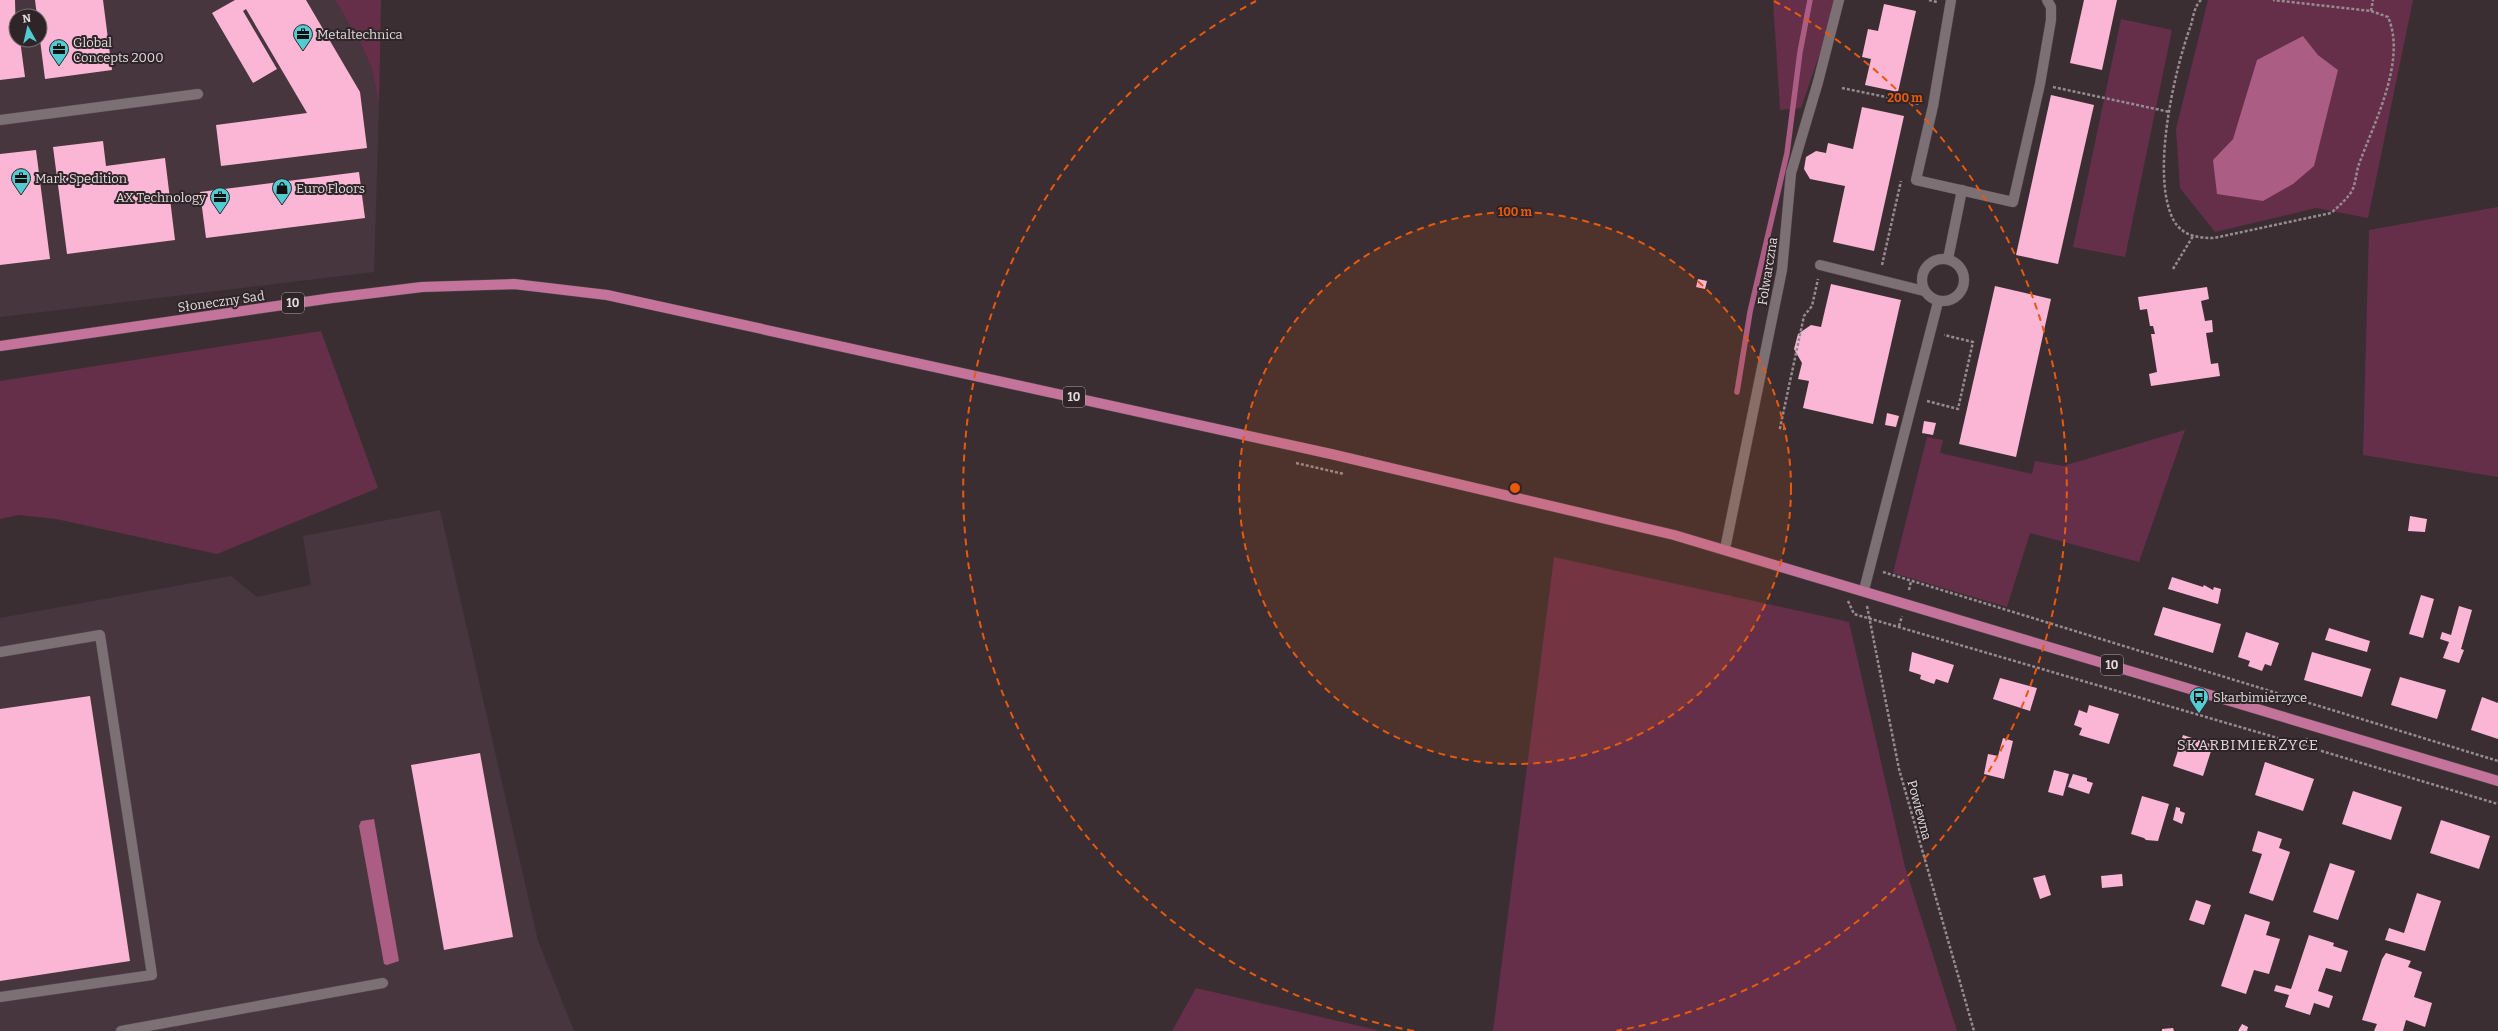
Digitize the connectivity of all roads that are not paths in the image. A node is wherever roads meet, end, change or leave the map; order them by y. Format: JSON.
{"nodes":[{"id":1,"x":1839,"y":0,"type":"edge"},
{"id":2,"x":1951,"y":0,"type":"edge"},
{"id":3,"x":2047,"y":0,"type":"edge"},
{"id":4,"x":198,"y":94,"type":"dead end"},
{"id":5,"x":0,"y":120,"type":"edge"},
{"id":6,"x":1962,"y":190,"type":"junction"},
{"id":7,"x":1948,"y":259,"type":"junction"},
{"id":8,"x":1820,"y":264,"type":"road end"},
{"id":9,"x":1924,"y":292,"type":"junction"},
{"id":10,"x":1938,"y":302,"type":"junction"},
{"id":11,"x":0,"y":346,"type":"edge"},
{"id":12,"x":1725,"y":549,"type":"junction"},
{"id":13,"x":1864,"y":590,"type":"junction"},
{"id":14,"x":0,"y":652,"type":"edge"},
{"id":15,"x":2498,"y":782,"type":"edge"},
{"id":16,"x":383,"y":984,"type":"dead end"},
{"id":17,"x":0,"y":997,"type":"edge"},
{"id":18,"x":121,"y":1031,"type":"edge"}],
"edges":[{"from":1,"to":12,"type":"street","name":"Folwarczna"},
{"from":2,"to":6,"type":"street"},
{"from":3,"to":6,"type":"street"},
{"from":4,"to":5,"type":"street"},
{"from":6,"to":7,"type":"street"},
{"from":7,"to":9,"type":"street"},
{"from":7,"to":10,"type":"street"},
{"from":8,"to":9,"type":"street"},
{"from":9,"to":10,"type":"street"},
{"from":10,"to":13,"type":"street"},
{"from":11,"to":12,"type":"main road","name":"Słoneczny Sad","number":"10"},
{"from":12,"to":13,"type":"main road","number":"10"},
{"from":13,"to":15,"type":"main road","number":"10"},
{"from":14,"to":17,"type":"street"},
{"from":16,"to":18,"type":"street"}]}
